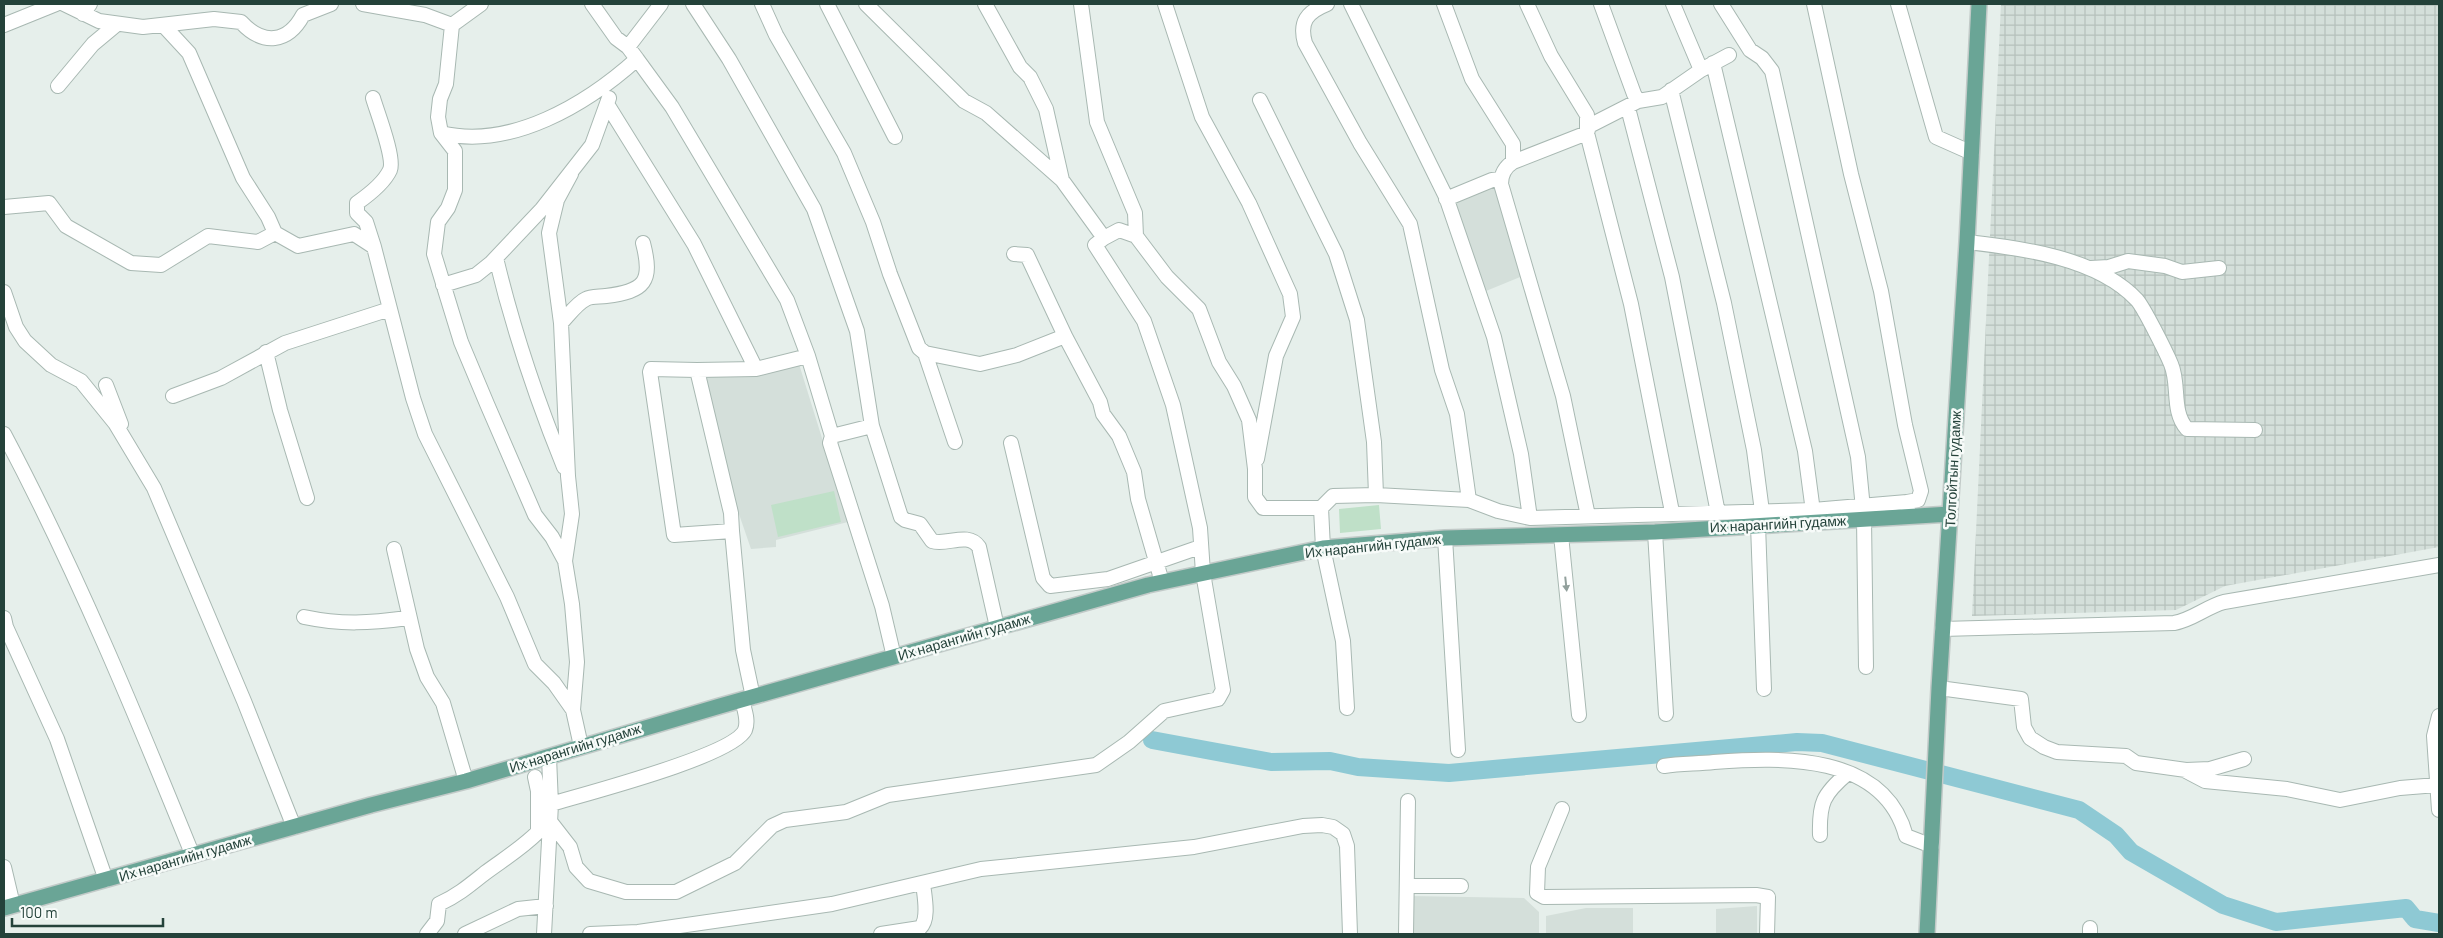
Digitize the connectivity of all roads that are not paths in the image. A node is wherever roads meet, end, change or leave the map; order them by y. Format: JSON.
{"nodes":[{"id":1,"x":56,"y":4,"type":"edge"},
{"id":2,"x":64,"y":4,"type":"edge"},
{"id":3,"x":331,"y":4,"type":"edge"},
{"id":4,"x":481,"y":4,"type":"edge"},
{"id":5,"x":592,"y":4,"type":"edge"},
{"id":6,"x":662,"y":4,"type":"edge"},
{"id":7,"x":693,"y":4,"type":"edge"},
{"id":8,"x":762,"y":4,"type":"edge"},
{"id":9,"x":827,"y":4,"type":"edge"},
{"id":10,"x":866,"y":4,"type":"edge"},
{"id":11,"x":985,"y":4,"type":"edge"},
{"id":12,"x":1081,"y":4,"type":"edge"},
{"id":13,"x":1164,"y":4,"type":"edge"},
{"id":14,"x":1327,"y":4,"type":"edge"},
{"id":15,"x":1350,"y":4,"type":"edge"},
{"id":16,"x":1444,"y":4,"type":"edge"},
{"id":17,"x":1527,"y":4,"type":"edge"},
{"id":18,"x":1601,"y":4,"type":"edge"},
{"id":19,"x":1673,"y":4,"type":"edge"},
{"id":20,"x":1721,"y":4,"type":"edge"},
{"id":21,"x":1814,"y":4,"type":"edge"},
{"id":22,"x":1898,"y":4,"type":"edge"},
{"id":23,"x":1979,"y":4,"type":"edge"},
{"id":24,"x":372,"y":5,"type":"edge"},
{"id":25,"x":86,"y":9,"type":"edge"},
{"id":26,"x":117,"y":24,"type":"junction"},
{"id":27,"x":4,"y":25,"type":"edge"},
{"id":28,"x":452,"y":25,"type":"junction"},
{"id":29,"x":164,"y":26,"type":"junction"},
{"id":30,"x":628,"y":47,"type":"junction"},
{"id":31,"x":1729,"y":56,"type":"dead end"},
{"id":32,"x":637,"y":59,"type":"junction"},
{"id":33,"x":1707,"y":66,"type":"junction"},
{"id":34,"x":612,"y":82,"type":"junction"},
{"id":35,"x":58,"y":86,"type":"dead end"},
{"id":36,"x":1671,"y":90,"type":"junction"},
{"id":37,"x":373,"y":98,"type":"dead end"},
{"id":38,"x":1260,"y":100,"type":"dead end"},
{"id":39,"x":607,"y":104,"type":"junction"},
{"id":40,"x":1633,"y":104,"type":"junction"},
{"id":41,"x":441,"y":133,"type":"junction"},
{"id":42,"x":1587,"y":133,"type":"junction"},
{"id":43,"x":895,"y":138,"type":"dead end"},
{"id":44,"x":1972,"y":153,"type":"junction"},
{"id":45,"x":1514,"y":162,"type":"junction"},
{"id":46,"x":571,"y":174,"type":"junction"},
{"id":47,"x":1501,"y":179,"type":"junction"},
{"id":48,"x":1062,"y":180,"type":"junction"},
{"id":49,"x":1446,"y":199,"type":"junction"},
{"id":50,"x":4,"y":206,"type":"edge"},
{"id":51,"x":275,"y":233,"type":"junction"},
{"id":52,"x":1136,"y":236,"type":"junction"},
{"id":53,"x":1104,"y":238,"type":"junction"},
{"id":54,"x":1967,"y":242,"type":"junction"},
{"id":55,"x":643,"y":243,"type":"dead end"},
{"id":56,"x":374,"y":247,"type":"junction"},
{"id":57,"x":1014,"y":254,"type":"dead end"},
{"id":58,"x":496,"y":258,"type":"junction"},
{"id":59,"x":2088,"y":268,"type":"junction"},
{"id":60,"x":2219,"y":268,"type":"dead end"},
{"id":61,"x":443,"y":285,"type":"junction"},
{"id":62,"x":4,"y":292,"type":"edge"},
{"id":63,"x":390,"y":309,"type":"junction"},
{"id":64,"x":561,"y":323,"type":"junction"},
{"id":65,"x":1065,"y":336,"type":"junction"},
{"id":66,"x":266,"y":352,"type":"junction"},
{"id":67,"x":926,"y":353,"type":"junction"},
{"id":68,"x":808,"y":356,"type":"junction"},
{"id":69,"x":756,"y":369,"type":"junction"},
{"id":70,"x":697,"y":370,"type":"junction"},
{"id":71,"x":106,"y":385,"type":"dead end"},
{"id":72,"x":173,"y":396,"type":"dead end"},
{"id":73,"x":872,"y":426,"type":"junction"},
{"id":74,"x":2255,"y":430,"type":"dead end"},
{"id":75,"x":4,"y":434,"type":"edge"},
{"id":76,"x":122,"y":435,"type":"junction"},
{"id":77,"x":832,"y":436,"type":"junction"},
{"id":78,"x":955,"y":442,"type":"dead end"},
{"id":79,"x":1011,"y":443,"type":"dead end"},
{"id":80,"x":1255,"y":469,"type":"junction"},
{"id":81,"x":568,"y":476,"type":"junction"},
{"id":82,"x":1376,"y":495,"type":"junction"},
{"id":83,"x":307,"y":498,"type":"dead end"},
{"id":84,"x":1469,"y":500,"type":"junction"},
{"id":85,"x":1321,"y":508,"type":"junction"},
{"id":86,"x":1907,"y":509,"type":"junction"},
{"id":87,"x":1672,"y":512,"type":"junction"},
{"id":88,"x":1864,"y":512,"type":"junction"},
{"id":89,"x":1718,"y":513,"type":"junction"},
{"id":90,"x":1950,"y":514,"type":"junction"},
{"id":91,"x":1588,"y":516,"type":"junction"},
{"id":92,"x":1813,"y":516,"type":"junction"},
{"id":93,"x":1530,"y":518,"type":"junction"},
{"id":94,"x":1761,"y":520,"type":"junction"},
{"id":95,"x":732,"y":531,"type":"junction"},
{"id":96,"x":1655,"y":532,"type":"junction"},
{"id":97,"x":1561,"y":535,"type":"junction"},
{"id":98,"x":1445,"y":538,"type":"junction"},
{"id":99,"x":1200,"y":547,"type":"junction"},
{"id":100,"x":1323,"y":548,"type":"junction"},
{"id":101,"x":394,"y":549,"type":"dead end"},
{"id":102,"x":565,"y":560,"type":"junction"},
{"id":103,"x":1156,"y":564,"type":"junction"},
{"id":104,"x":2439,"y":565,"type":"edge"},
{"id":105,"x":1203,"y":573,"type":"junction"},
{"id":106,"x":1108,"y":579,"type":"junction"},
{"id":107,"x":1162,"y":582,"type":"junction"},
{"id":108,"x":1112,"y":596,"type":"junction"},
{"id":109,"x":304,"y":617,"type":"dead end"},
{"id":110,"x":4,"y":618,"type":"edge"},
{"id":111,"x":408,"y":618,"type":"junction"},
{"id":112,"x":997,"y":628,"type":"junction"},
{"id":113,"x":1942,"y":629,"type":"junction"},
{"id":114,"x":894,"y":657,"type":"junction"},
{"id":115,"x":1866,"y":667,"type":"dead end"},
{"id":116,"x":1938,"y":688,"type":"junction"},
{"id":117,"x":1764,"y":689,"type":"dead end"},
{"id":118,"x":747,"y":698,"type":"junction"},
{"id":119,"x":1347,"y":708,"type":"dead end"},
{"id":120,"x":573,"y":710,"type":"junction"},
{"id":121,"x":1666,"y":714,"type":"dead end"},
{"id":122,"x":1579,"y":715,"type":"dead end"},
{"id":123,"x":2439,"y":716,"type":"edge"},
{"id":124,"x":581,"y":746,"type":"junction"},
{"id":125,"x":1458,"y":750,"type":"dead end"},
{"id":126,"x":549,"y":756,"type":"junction"},
{"id":127,"x":2244,"y":759,"type":"dead end"},
{"id":128,"x":1664,"y":766,"type":"dead end"},
{"id":129,"x":2186,"y":770,"type":"junction"},
{"id":130,"x":1848,"y":773,"type":"junction"},
{"id":131,"x":534,"y":777,"type":"dead end"},
{"id":132,"x":466,"y":781,"type":"junction"},
{"id":133,"x":2437,"y":784,"type":"junction"},
{"id":134,"x":1408,"y":800,"type":"dead end"},
{"id":135,"x":551,"y":804,"type":"junction"},
{"id":136,"x":1562,"y":809,"type":"dead end"},
{"id":137,"x":2439,"y":810,"type":"edge"},
{"id":138,"x":549,"y":820,"type":"junction"},
{"id":139,"x":294,"y":827,"type":"junction"},
{"id":140,"x":1820,"y":836,"type":"dead end"},
{"id":141,"x":1932,"y":838,"type":"junction"},
{"id":142,"x":193,"y":856,"type":"junction"},
{"id":143,"x":4,"y":867,"type":"edge"},
{"id":144,"x":106,"y":880,"type":"junction"},
{"id":145,"x":923,"y":883,"type":"junction"},
{"id":146,"x":1407,"y":886,"type":"junction"},
{"id":147,"x":1461,"y":886,"type":"dead end"},
{"id":148,"x":8,"y":906,"type":"edge"},
{"id":149,"x":546,"y":906,"type":"junction"},
{"id":150,"x":427,"y":934,"type":"edge"},
{"id":151,"x":465,"y":934,"type":"edge"},
{"id":152,"x":544,"y":934,"type":"edge"},
{"id":153,"x":590,"y":934,"type":"edge"},
{"id":154,"x":881,"y":934,"type":"edge"},
{"id":155,"x":1350,"y":934,"type":"edge"},
{"id":156,"x":1406,"y":934,"type":"edge"},
{"id":157,"x":1768,"y":934,"type":"edge"},
{"id":158,"x":1928,"y":934,"type":"edge"}],
"edges":[{"from":1,"to":27,"type":"street"},
{"from":2,"to":25,"type":"street"},
{"from":3,"to":29,"type":"street"},
{"from":4,"to":28,"type":"street"},
{"from":5,"to":30,"type":"street"},
{"from":6,"to":30,"type":"street"},
{"from":7,"to":73,"type":"street"},
{"from":8,"to":67,"type":"street"},
{"from":9,"to":43,"type":"street"},
{"from":10,"to":48,"type":"street"},
{"from":11,"to":48,"type":"street"},
{"from":12,"to":52,"type":"street"},
{"from":13,"to":80,"type":"street"},
{"from":14,"to":84,"type":"street"},
{"from":15,"to":49,"type":"street"},
{"from":16,"to":45,"type":"street"},
{"from":17,"to":42,"type":"street"},
{"from":18,"to":40,"type":"street"},
{"from":19,"to":33,"type":"street"},
{"from":20,"to":88,"type":"street"},
{"from":21,"to":86,"type":"street"},
{"from":22,"to":44,"type":"street"},
{"from":23,"to":44,"type":"main road","name":"Толгойтын гудамж"},
{"from":24,"to":28,"type":"street"},
{"from":25,"to":26,"type":"street"},
{"from":26,"to":29,"type":"street"},
{"from":26,"to":35,"type":"street"},
{"from":28,"to":41,"type":"street"},
{"from":29,"to":51,"type":"street"},
{"from":30,"to":32,"type":"street"},
{"from":31,"to":33,"type":"street"},
{"from":32,"to":34,"type":"street"},
{"from":32,"to":68,"type":"street"},
{"from":33,"to":36,"type":"street"},
{"from":33,"to":92,"type":"street"},
{"from":34,"to":39,"type":"street"},
{"from":34,"to":41,"type":"street"},
{"from":36,"to":40,"type":"street"},
{"from":36,"to":94,"type":"street"},
{"from":37,"to":56,"type":"street"},
{"from":38,"to":82,"type":"street"},
{"from":39,"to":46,"type":"street"},
{"from":39,"to":69,"type":"street"},
{"from":40,"to":42,"type":"street"},
{"from":40,"to":89,"type":"street"},
{"from":41,"to":61,"type":"street"},
{"from":42,"to":45,"type":"street"},
{"from":42,"to":87,"type":"street"},
{"from":44,"to":54,"type":"main road","name":"Толгойтын гудамж"},
{"from":45,"to":47,"type":"street"},
{"from":46,"to":58,"type":"street"},
{"from":46,"to":64,"type":"street"},
{"from":47,"to":49,"type":"street"},
{"from":47,"to":91,"type":"street"},
{"from":48,"to":53,"type":"street"},
{"from":49,"to":93,"type":"street"},
{"from":50,"to":51,"type":"street"},
{"from":51,"to":56,"type":"street"},
{"from":52,"to":53,"type":"street"},
{"from":52,"to":80,"type":"street"},
{"from":53,"to":99,"type":"street"},
{"from":54,"to":59,"type":"street"},
{"from":54,"to":90,"type":"main road","name":"Толгойтын гудамж"},
{"from":55,"to":64,"type":"street"},
{"from":56,"to":63,"type":"street"},
{"from":57,"to":65,"type":"street"},
{"from":58,"to":61,"type":"street"},
{"from":58,"to":81,"type":"street"},
{"from":59,"to":60,"type":"street"},
{"from":59,"to":74,"type":"street"},
{"from":61,"to":102,"type":"street"},
{"from":62,"to":76,"type":"street"},
{"from":63,"to":66,"type":"street"},
{"from":63,"to":120,"type":"street"},
{"from":64,"to":81,"type":"street"},
{"from":65,"to":67,"type":"street"},
{"from":65,"to":103,"type":"street"},
{"from":66,"to":72,"type":"street"},
{"from":66,"to":83,"type":"street"},
{"from":67,"to":78,"type":"street"},
{"from":68,"to":69,"type":"street"},
{"from":68,"to":77,"type":"street"},
{"from":69,"to":70,"type":"street"},
{"from":70,"to":95,"type":"street"},
{"from":70,"to":95,"type":"street"},
{"from":71,"to":76,"type":"street"},
{"from":73,"to":77,"type":"street"},
{"from":73,"to":112,"type":"street"},
{"from":75,"to":142,"type":"street"},
{"from":76,"to":139,"type":"street"},
{"from":77,"to":114,"type":"street"},
{"from":79,"to":106,"type":"street"},
{"from":80,"to":85,"type":"street"},
{"from":81,"to":102,"type":"street"},
{"from":82,"to":84,"type":"street"},
{"from":82,"to":85,"type":"street"},
{"from":84,"to":93,"type":"street"},
{"from":85,"to":100,"type":"street"},
{"from":86,"to":88,"type":"main road","name":"Их нарангийн гудамж"},
{"from":86,"to":90,"type":"main road","name":"Их нарангийн гудамж"},
{"from":87,"to":89,"type":"street"},
{"from":87,"to":91,"type":"street"},
{"from":88,"to":92,"type":"main road","name":"Их нарангийн гудамж"},
{"from":88,"to":115,"type":"street"},
{"from":89,"to":94,"type":"street"},
{"from":90,"to":113,"type":"main road","name":"Толгойтын гудамж"},
{"from":91,"to":93,"type":"street"},
{"from":92,"to":94,"type":"main road","name":"Их нарангийн гудамж"},
{"from":94,"to":96,"type":"main road","name":"Их нарангийн гудамж"},
{"from":94,"to":117,"type":"street"},
{"from":95,"to":118,"type":"street"},
{"from":96,"to":97,"type":"main road","name":"Их нарангийн гудамж"},
{"from":96,"to":121,"type":"street"},
{"from":97,"to":98,"type":"main road","name":"Их нарангийн гудамж"},
{"from":97,"to":122,"type":"street","one_way":true},
{"from":98,"to":100,"type":"main road","name":"Их нарангийн гудамж"},
{"from":98,"to":125,"type":"street"},
{"from":99,"to":103,"type":"street"},
{"from":99,"to":105,"type":"street"},
{"from":100,"to":105,"type":"main road","name":"Их нарангийн гудамж"},
{"from":100,"to":119,"type":"street"},
{"from":101,"to":111,"type":"street"},
{"from":102,"to":120,"type":"street"},
{"from":103,"to":106,"type":"street"},
{"from":103,"to":107,"type":"street"},
{"from":104,"to":113,"type":"street"},
{"from":105,"to":107,"type":"main road","name":"Их нарангийн гудамж"},
{"from":105,"to":138,"type":"street"},
{"from":106,"to":108,"type":"street"},
{"from":107,"to":108,"type":"main road","name":"Их нарангийн гудамж"},
{"from":108,"to":112,"type":"main road","name":"Их нарангийн гудамж"},
{"from":109,"to":111,"type":"street"},
{"from":110,"to":144,"type":"street"},
{"from":111,"to":132,"type":"street"},
{"from":112,"to":114,"type":"main road","name":"Их нарангийн гудамж"},
{"from":113,"to":116,"type":"main road","name":"Толгойтын гудамж"},
{"from":114,"to":118,"type":"main road","name":"Их нарангийн гудамж"},
{"from":116,"to":129,"type":"street"},
{"from":116,"to":141,"type":"main road","name":"Толгойтын гудамж"},
{"from":118,"to":124,"type":"main road","name":"Их нарангийн гудамж"},
{"from":118,"to":135,"type":"street"},
{"from":120,"to":124,"type":"street"},
{"from":123,"to":133,"type":"street"},
{"from":124,"to":126,"type":"main road","name":"Их нарангийн гудамж"},
{"from":126,"to":132,"type":"main road","name":"Их нарангийн гудамж"},
{"from":126,"to":135,"type":"street"},
{"from":127,"to":129,"type":"street"},
{"from":128,"to":130,"type":"street"},
{"from":129,"to":133,"type":"street"},
{"from":130,"to":140,"type":"street"},
{"from":130,"to":141,"type":"street"},
{"from":131,"to":150,"type":"street"},
{"from":132,"to":139,"type":"main road","name":"Их нарангийн гудамж"},
{"from":133,"to":137,"type":"street"},
{"from":134,"to":146,"type":"street"},
{"from":135,"to":138,"type":"street"},
{"from":136,"to":157,"type":"street"},
{"from":138,"to":149,"type":"street"},
{"from":139,"to":142,"type":"main road","name":"Их нарангийн гудамж"},
{"from":141,"to":158,"type":"main road","name":"Толгойтын гудамж"},
{"from":142,"to":144,"type":"main road","name":"Их нарангийн гудамж"},
{"from":143,"to":148,"type":"street"},
{"from":144,"to":148,"type":"main road","name":"Их нарангийн гудамж"},
{"from":145,"to":153,"type":"street"},
{"from":145,"to":154,"type":"street"},
{"from":145,"to":155,"type":"street"},
{"from":146,"to":147,"type":"street"},
{"from":146,"to":156,"type":"street"},
{"from":149,"to":151,"type":"street"},
{"from":149,"to":152,"type":"street"}]}
